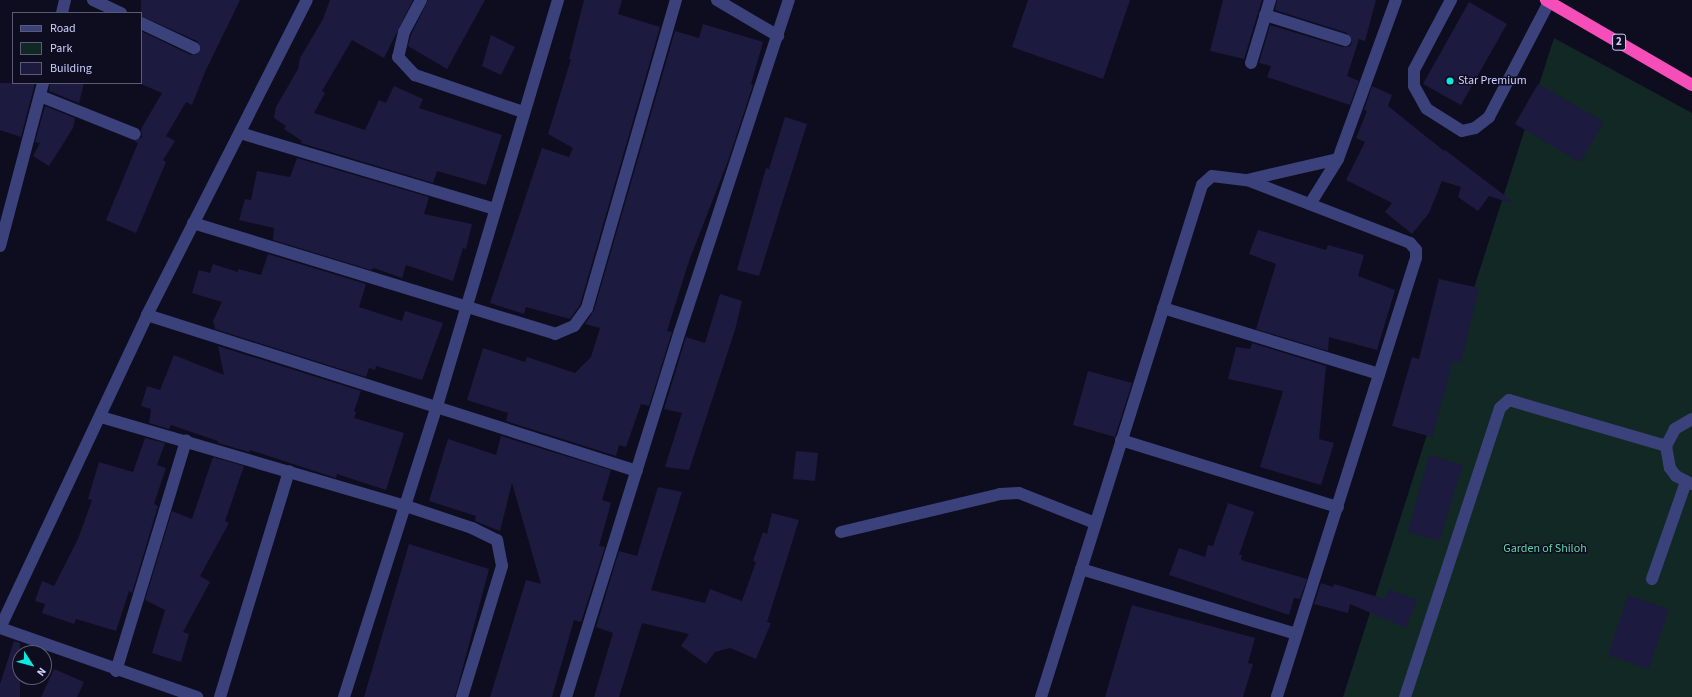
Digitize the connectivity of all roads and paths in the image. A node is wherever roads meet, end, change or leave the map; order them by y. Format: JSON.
{"nodes":[{"id":1,"x":66,"y":0,"type":"edge"},
{"id":2,"x":93,"y":0,"type":"edge"},
{"id":3,"x":307,"y":0,"type":"edge"},
{"id":4,"x":421,"y":0,"type":"edge"},
{"id":5,"x":558,"y":0,"type":"edge"},
{"id":6,"x":676,"y":0,"type":"edge"},
{"id":7,"x":717,"y":0,"type":"edge"},
{"id":8,"x":789,"y":0,"type":"edge"},
{"id":9,"x":1270,"y":0,"type":"edge"},
{"id":10,"x":1396,"y":0,"type":"edge"},
{"id":11,"x":1451,"y":0,"type":"edge"},
{"id":12,"x":1548,"y":1,"type":"edge"},
{"id":13,"x":62,"y":12,"type":"edge"},
{"id":14,"x":118,"y":12,"type":"edge"},
{"id":15,"x":1265,"y":15,"type":"junction"},
{"id":16,"x":142,"y":23,"type":"edge"},
{"id":17,"x":778,"y":36,"type":"junction"},
{"id":18,"x":1346,"y":40,"type":"dead end"},
{"id":19,"x":194,"y":48,"type":"dead end"},
{"id":20,"x":1251,"y":63,"type":"dead end"},
{"id":21,"x":43,"y":84,"type":"edge"},
{"id":22,"x":1692,"y":85,"type":"edge"},
{"id":23,"x":40,"y":96,"type":"junction"},
{"id":24,"x":523,"y":112,"type":"junction"},
{"id":25,"x":240,"y":133,"type":"junction"},
{"id":26,"x":135,"y":134,"type":"dead end"},
{"id":27,"x":1338,"y":159,"type":"junction"},
{"id":28,"x":1247,"y":180,"type":"junction"},
{"id":29,"x":1310,"y":204,"type":"junction"},
{"id":30,"x":495,"y":209,"type":"junction"},
{"id":31,"x":193,"y":223,"type":"junction"},
{"id":32,"x":0,"y":246,"type":"edge"},
{"id":33,"x":466,"y":308,"type":"junction"},
{"id":34,"x":1164,"y":308,"type":"junction"},
{"id":35,"x":147,"y":315,"type":"junction"},
{"id":36,"x":1379,"y":374,"type":"junction"},
{"id":37,"x":437,"y":406,"type":"junction"},
{"id":38,"x":101,"y":417,"type":"junction"},
{"id":39,"x":1692,"y":419,"type":"edge"},
{"id":40,"x":186,"y":440,"type":"junction"},
{"id":41,"x":1121,"y":440,"type":"junction"},
{"id":42,"x":1666,"y":446,"type":"junction"},
{"id":43,"x":290,"y":471,"type":"junction"},
{"id":44,"x":637,"y":471,"type":"junction"},
{"id":45,"x":1689,"y":483,"type":"edge"},
{"id":46,"x":406,"y":506,"type":"junction"},
{"id":47,"x":1338,"y":507,"type":"junction"},
{"id":48,"x":1095,"y":523,"type":"junction"},
{"id":49,"x":841,"y":532,"type":"dead end"},
{"id":50,"x":1081,"y":569,"type":"junction"},
{"id":51,"x":1652,"y":579,"type":"dead end"},
{"id":52,"x":0,"y":628,"type":"edge"},
{"id":53,"x":1296,"y":634,"type":"junction"},
{"id":54,"x":116,"y":670,"type":"junction"},
{"id":55,"x":198,"y":697,"type":"edge"},
{"id":56,"x":220,"y":697,"type":"edge"},
{"id":57,"x":344,"y":697,"type":"edge"},
{"id":58,"x":462,"y":697,"type":"edge"},
{"id":59,"x":566,"y":697,"type":"edge"},
{"id":60,"x":1040,"y":697,"type":"edge"},
{"id":61,"x":1277,"y":697,"type":"edge"},
{"id":62,"x":1405,"y":697,"type":"edge"}],
"edges":[{"from":1,"to":13,"type":"street"},
{"from":2,"to":14,"type":"street"},
{"from":3,"to":25,"type":"street"},
{"from":4,"to":24,"type":"street"},
{"from":5,"to":24,"type":"street"},
{"from":6,"to":33,"type":"street"},
{"from":7,"to":17,"type":"street"},
{"from":8,"to":17,"type":"street"},
{"from":9,"to":15,"type":"street"},
{"from":10,"to":27,"type":"street"},
{"from":11,"to":12,"type":"street"},
{"from":12,"to":22,"type":"highway","number":"2"},
{"from":15,"to":18,"type":"street"},
{"from":15,"to":20,"type":"street"},
{"from":16,"to":19,"type":"street"},
{"from":17,"to":44,"type":"street"},
{"from":21,"to":23,"type":"street"},
{"from":23,"to":26,"type":"street"},
{"from":23,"to":32,"type":"street"},
{"from":24,"to":30,"type":"street"},
{"from":25,"to":30,"type":"street"},
{"from":25,"to":31,"type":"street"},
{"from":27,"to":28,"type":"street"},
{"from":27,"to":29,"type":"street"},
{"from":28,"to":29,"type":"street"},
{"from":28,"to":34,"type":"street"},
{"from":29,"to":36,"type":"street"},
{"from":30,"to":33,"type":"street"},
{"from":31,"to":33,"type":"street"},
{"from":31,"to":35,"type":"street"},
{"from":33,"to":37,"type":"street"},
{"from":34,"to":36,"type":"street"},
{"from":34,"to":41,"type":"street"},
{"from":35,"to":37,"type":"street"},
{"from":35,"to":38,"type":"street"},
{"from":36,"to":47,"type":"street"},
{"from":37,"to":44,"type":"street"},
{"from":37,"to":46,"type":"street"},
{"from":38,"to":40,"type":"street"},
{"from":38,"to":52,"type":"street"},
{"from":39,"to":42,"type":"street"},
{"from":40,"to":43,"type":"street"},
{"from":40,"to":54,"type":"street"},
{"from":41,"to":47,"type":"street"},
{"from":41,"to":48,"type":"street"},
{"from":42,"to":45,"type":"street"},
{"from":42,"to":62,"type":"street"},
{"from":43,"to":46,"type":"street"},
{"from":43,"to":56,"type":"street"},
{"from":44,"to":59,"type":"street"},
{"from":45,"to":51,"type":"street"},
{"from":46,"to":57,"type":"street"},
{"from":46,"to":58,"type":"street"},
{"from":47,"to":53,"type":"street"},
{"from":48,"to":49,"type":"street"},
{"from":48,"to":50,"type":"street"},
{"from":50,"to":53,"type":"street"},
{"from":50,"to":60,"type":"street"},
{"from":52,"to":54,"type":"street"},
{"from":53,"to":61,"type":"street"},
{"from":54,"to":55,"type":"street"}]}
